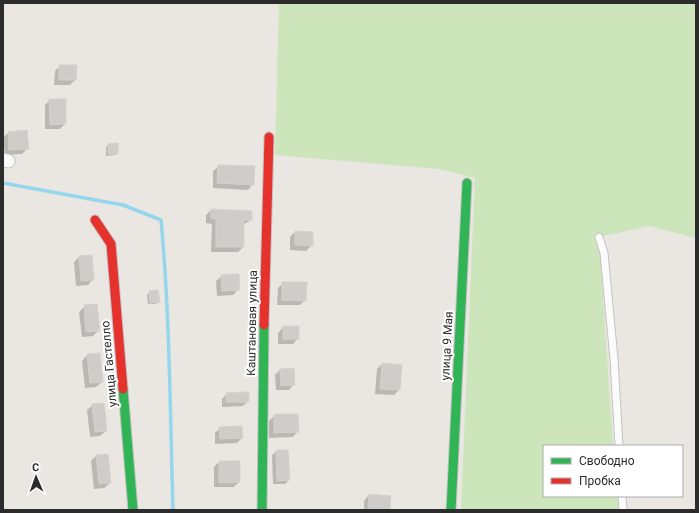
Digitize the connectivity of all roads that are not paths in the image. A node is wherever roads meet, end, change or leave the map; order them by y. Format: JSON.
{"nodes":[{"id":1,"x":269,"y":137,"type":"dead end"},
{"id":2,"x":467,"y":183,"type":"dead end"},
{"id":3,"x":96,"y":220,"type":"dead end"},
{"id":4,"x":599,"y":237,"type":"dead end"},
{"id":5,"x":619,"y":445,"type":"edge"},
{"id":6,"x":622,"y":497,"type":"edge"},
{"id":7,"x":133,"y":510,"type":"edge"},
{"id":8,"x":262,"y":510,"type":"edge"},
{"id":9,"x":451,"y":510,"type":"edge"},
{"id":10,"x":623,"y":510,"type":"edge"}],
"edges":[{"from":1,"to":8,"type":"street","name":"Каштановая улица"},
{"from":2,"to":9,"type":"street","name":"улица 9 Мая"},
{"from":3,"to":7,"type":"street","name":"улица Гастелло"},
{"from":4,"to":5,"type":"lane"},
{"from":6,"to":10,"type":"lane"}]}
